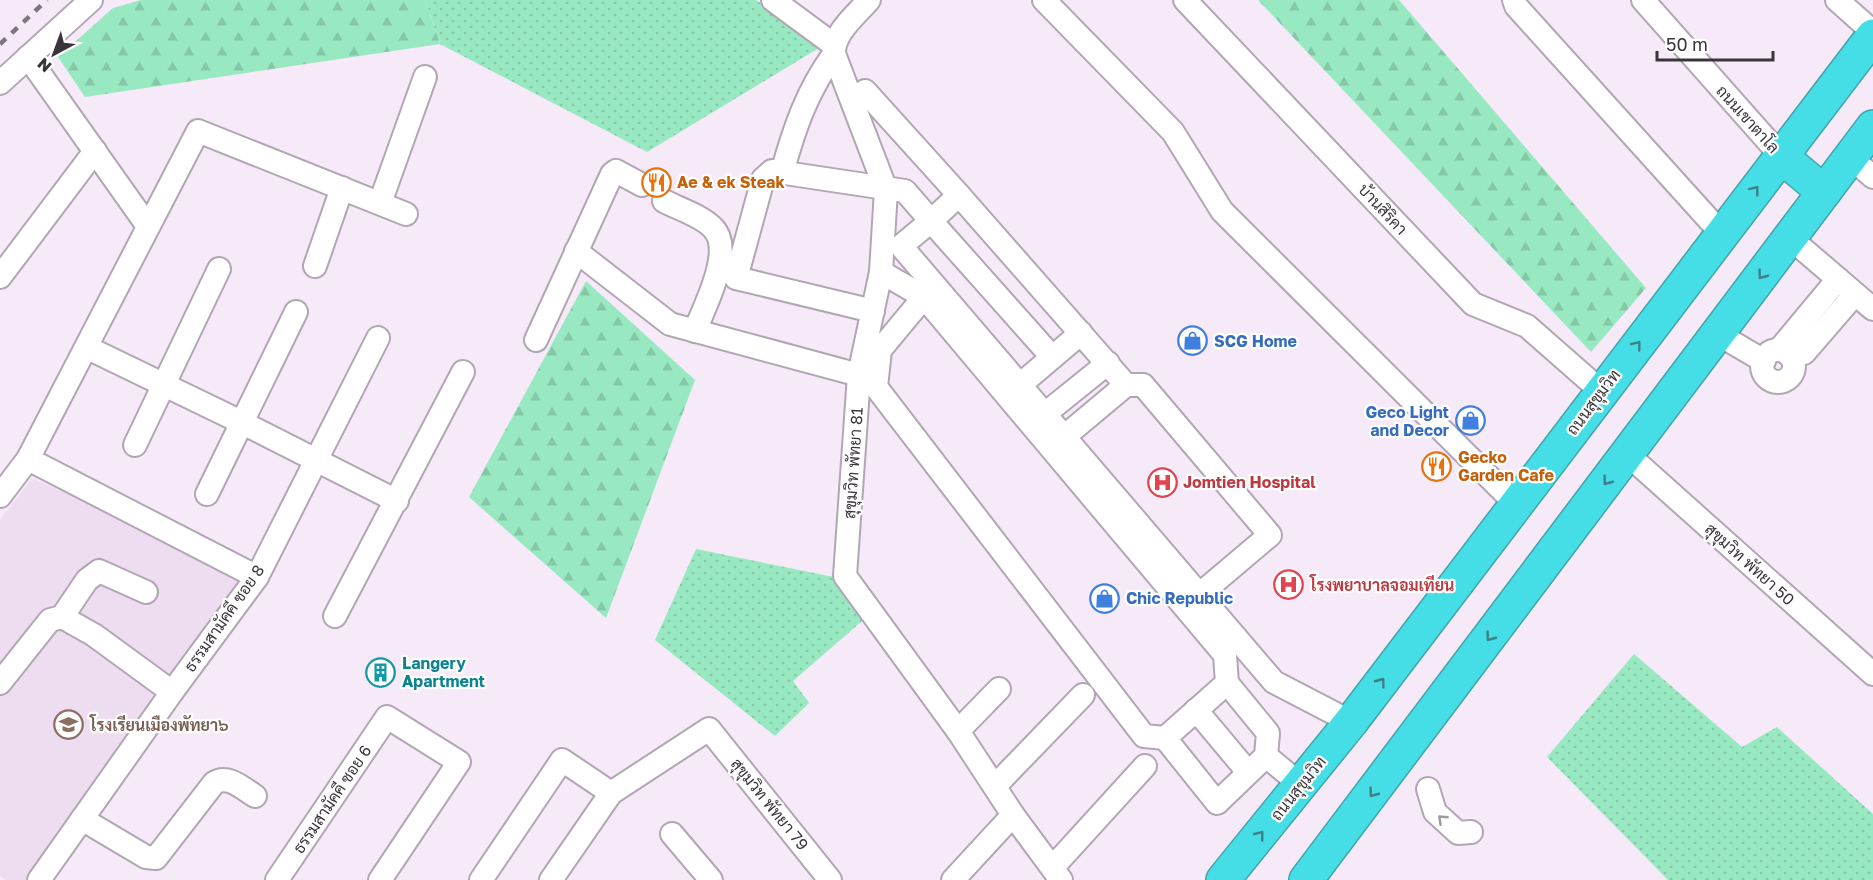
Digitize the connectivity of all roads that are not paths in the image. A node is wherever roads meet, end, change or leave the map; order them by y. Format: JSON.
{"nodes":[{"id":1,"x":91,"y":0,"type":"edge"},
{"id":2,"x":773,"y":0,"type":"edge"},
{"id":3,"x":868,"y":0,"type":"edge"},
{"id":4,"x":1044,"y":0,"type":"edge"},
{"id":5,"x":1185,"y":0,"type":"edge"},
{"id":6,"x":1514,"y":0,"type":"edge"},
{"id":7,"x":1643,"y":0,"type":"edge"},
{"id":8,"x":1837,"y":0,"type":"edge"},
{"id":9,"x":1873,"y":34,"type":"edge"},
{"id":10,"x":834,"y":50,"type":"junction"},
{"id":11,"x":28,"y":57,"type":"junction"},
{"id":12,"x":425,"y":77,"type":"dead end"},
{"id":13,"x":0,"y":83,"type":"edge"},
{"id":14,"x":865,"y":91,"type":"dead end"},
{"id":15,"x":1873,"y":127,"type":"edge"},
{"id":16,"x":94,"y":151,"type":"junction"},
{"id":17,"x":1782,"y":157,"type":"junction"},
{"id":18,"x":1862,"y":167,"type":"edge"},
{"id":19,"x":782,"y":173,"type":"junction"},
{"id":20,"x":642,"y":185,"type":"dead end"},
{"id":21,"x":342,"y":188,"type":"junction"},
{"id":22,"x":886,"y":190,"type":"junction"},
{"id":23,"x":1824,"y":192,"type":"junction"},
{"id":24,"x":959,"y":195,"type":"junction"},
{"id":25,"x":664,"y":201,"type":"dead end"},
{"id":26,"x":380,"y":203,"type":"junction"},
{"id":27,"x":406,"y":214,"type":"dead end"},
{"id":28,"x":931,"y":220,"type":"junction"},
{"id":29,"x":147,"y":225,"type":"junction"},
{"id":30,"x":1722,"y":234,"type":"junction"},
{"id":31,"x":1790,"y":238,"type":"junction"},
{"id":32,"x":576,"y":251,"type":"junction"},
{"id":33,"x":315,"y":266,"type":"dead end"},
{"id":34,"x":219,"y":269,"type":"dead end"},
{"id":35,"x":881,"y":272,"type":"junction"},
{"id":36,"x":0,"y":277,"type":"edge"},
{"id":37,"x":1847,"y":286,"type":"junction"},
{"id":38,"x":924,"y":297,"type":"junction"},
{"id":39,"x":1873,"y":309,"type":"edge"},
{"id":40,"x":873,"y":311,"type":"junction"},
{"id":41,"x":296,"y":312,"type":"dead end"},
{"id":42,"x":695,"y":331,"type":"junction"},
{"id":43,"x":1081,"y":333,"type":"junction"},
{"id":44,"x":1718,"y":334,"type":"junction"},
{"id":45,"x":378,"y":338,"type":"dead end"},
{"id":46,"x":536,"y":340,"type":"dead end"},
{"id":47,"x":88,"y":348,"type":"junction"},
{"id":48,"x":1052,"y":357,"type":"junction"},
{"id":49,"x":1108,"y":363,"type":"junction"},
{"id":50,"x":463,"y":372,"type":"dead end"},
{"id":51,"x":859,"y":375,"type":"junction"},
{"id":52,"x":1021,"y":384,"type":"junction"},
{"id":53,"x":1126,"y":385,"type":"junction"},
{"id":54,"x":164,"y":386,"type":"junction"},
{"id":55,"x":1601,"y":392,"type":"junction"},
{"id":56,"x":1046,"y":413,"type":"junction"},
{"id":57,"x":241,"y":422,"type":"junction"},
{"id":58,"x":1065,"y":436,"type":"junction"},
{"id":59,"x":135,"y":445,"type":"dead end"},
{"id":60,"x":1627,"y":454,"type":"junction"},
{"id":61,"x":28,"y":459,"type":"junction"},
{"id":62,"x":315,"y":459,"type":"junction"},
{"id":63,"x":207,"y":494,"type":"dead end"},
{"id":64,"x":0,"y":496,"type":"edge"},
{"id":65,"x":397,"y":501,"type":"junction"},
{"id":66,"x":1516,"y":504,"type":"junction"},
{"id":67,"x":257,"y":577,"type":"junction"},
{"id":68,"x":146,"y":592,"type":"dead end"},
{"id":69,"x":1199,"y":595,"type":"junction"},
{"id":70,"x":335,"y":616,"type":"dead end"},
{"id":71,"x":62,"y":617,"type":"junction"},
{"id":72,"x":1873,"y":674,"type":"edge"},
{"id":73,"x":1227,"y":682,"type":"junction"},
{"id":74,"x":0,"y":683,"type":"edge"},
{"id":75,"x":999,"y":689,"type":"dead end"},
{"id":76,"x":172,"y":692,"type":"junction"},
{"id":77,"x":1083,"y":695,"type":"dead end"},
{"id":78,"x":1196,"y":710,"type":"junction"},
{"id":79,"x":1351,"y":722,"type":"junction"},
{"id":80,"x":958,"y":731,"type":"junction"},
{"id":81,"x":1165,"y":738,"type":"junction"},
{"id":82,"x":1266,"y":756,"type":"junction"},
{"id":83,"x":1145,"y":766,"type":"dead end"},
{"id":84,"x":1248,"y":772,"type":"junction"},
{"id":85,"x":1301,"y":785,"type":"junction"},
{"id":86,"x":995,"y":786,"type":"junction"},
{"id":87,"x":1428,"y":789,"type":"dead end"},
{"id":88,"x":611,"y":793,"type":"junction"},
{"id":89,"x":255,"y":796,"type":"dead end"},
{"id":90,"x":1014,"y":815,"type":"junction"},
{"id":91,"x":82,"y":819,"type":"junction"},
{"id":92,"x":1471,"y":832,"type":"dead end"},
{"id":93,"x":672,"y":834,"type":"dead end"},
{"id":94,"x":1057,"y":873,"type":"edge"},
{"id":95,"x":39,"y":880,"type":"edge"},
{"id":96,"x":277,"y":880,"type":"edge"},
{"id":97,"x":380,"y":880,"type":"edge"},
{"id":98,"x":481,"y":880,"type":"edge"},
{"id":99,"x":551,"y":880,"type":"edge"},
{"id":100,"x":711,"y":880,"type":"edge"},
{"id":101,"x":830,"y":880,"type":"edge"},
{"id":102,"x":953,"y":880,"type":"edge"},
{"id":103,"x":1223,"y":880,"type":"edge"},
{"id":104,"x":1306,"y":880,"type":"edge"}],
"edges":[{"from":1,"to":11,"type":"street"},
{"from":2,"to":10,"type":"street"},
{"from":3,"to":10,"type":"street"},
{"from":4,"to":66,"type":"street"},
{"from":5,"to":55,"type":"street","name":"บ้านสิริคา"},
{"from":6,"to":30,"type":"street"},
{"from":7,"to":17,"type":"street","name":"ถนนเขาตาโล"},
{"from":8,"to":9,"type":"street"},
{"from":9,"to":17,"type":"highway","name":"ถนนสุขุมวิท"},
{"from":10,"to":19,"type":"street"},
{"from":10,"to":22,"type":"street","name":"สุขุมวิท พัทยา 81"},
{"from":11,"to":13,"type":"street"},
{"from":11,"to":16,"type":"street"},
{"from":12,"to":26,"type":"street"},
{"from":14,"to":24,"type":"street"},
{"from":15,"to":18,"type":"highway"},
{"from":16,"to":29,"type":"street"},
{"from":16,"to":36,"type":"street"},
{"from":17,"to":23,"type":"highway"},
{"from":30,"to":17,"type":"highway","name":"ถนนสุขุมวิท","one_way":true},
{"from":18,"to":23,"type":"highway"},
{"from":19,"to":22,"type":"street"},
{"from":19,"to":40,"type":"street"},
{"from":20,"to":32,"type":"street"},
{"from":21,"to":26,"type":"street"},
{"from":21,"to":29,"type":"street"},
{"from":21,"to":33,"type":"street"},
{"from":22,"to":28,"type":"street"},
{"from":22,"to":35,"type":"street","name":"สุขุมวิท พัทยา 81"},
{"from":23,"to":31,"type":"highway"},
{"from":24,"to":28,"type":"street"},
{"from":24,"to":43,"type":"street"},
{"from":25,"to":42,"type":"street"},
{"from":26,"to":27,"type":"street"},
{"from":28,"to":48,"type":"street"},
{"from":28,"to":52,"type":"street"},
{"from":29,"to":47,"type":"street"},
{"from":55,"to":30,"type":"highway","name":"ถนนสุขุมวิท","one_way":true},
{"from":31,"to":37,"type":"street"},
{"from":31,"to":44,"type":"highway","one_way":true},
{"from":32,"to":42,"type":"street"},
{"from":32,"to":46,"type":"street"},
{"from":34,"to":54,"type":"street"},
{"from":35,"to":38,"type":"street"},
{"from":35,"to":40,"type":"street","name":"สุขุมวิท พัทยา 81"},
{"from":37,"to":39,"type":"street"},
{"from":37,"to":44,"type":"street"},
{"from":38,"to":73,"type":"street"},
{"from":38,"to":81,"type":"street"},
{"from":40,"to":51,"type":"street","name":"สุขุมวิท พัทยา 81"},
{"from":41,"to":57,"type":"street"},
{"from":42,"to":51,"type":"street"},
{"from":43,"to":48,"type":"street"},
{"from":43,"to":49,"type":"street"},
{"from":44,"to":60,"type":"highway"},
{"from":45,"to":62,"type":"street","name":"ธรรมสามัคคี ซอย 8"},
{"from":47,"to":54,"type":"street"},
{"from":47,"to":61,"type":"street"},
{"from":48,"to":52,"type":"street"},
{"from":49,"to":53,"type":"street"},
{"from":49,"to":56,"type":"street"},
{"from":50,"to":65,"type":"street"},
{"from":51,"to":80,"type":"street","name":"สุขุมวิท พัทยา 81"},
{"from":52,"to":56,"type":"street"},
{"from":53,"to":58,"type":"street"},
{"from":53,"to":69,"type":"street"},
{"from":54,"to":57,"type":"street"},
{"from":54,"to":59,"type":"street"},
{"from":55,"to":66,"type":"highway","name":"ถนนสุขุมวิท"},
{"from":56,"to":58,"type":"street"},
{"from":57,"to":62,"type":"street"},
{"from":57,"to":63,"type":"street"},
{"from":58,"to":69,"type":"street"},
{"from":60,"to":72,"type":"street","name":"สุขุมวิท พัทยา 50"},
{"from":60,"to":104,"type":"highway","one_way":true},
{"from":61,"to":64,"type":"street"},
{"from":61,"to":67,"type":"street"},
{"from":62,"to":65,"type":"street"},
{"from":62,"to":67,"type":"street","name":"ธรรมสามัคคี ซอย 8"},
{"from":65,"to":70,"type":"street"},
{"from":79,"to":66,"type":"highway","name":"ถนนสุขุมวิท","one_way":true},
{"from":67,"to":76,"type":"street","name":"ธรรมสามัคคี ซอย 8"},
{"from":68,"to":71,"type":"street"},
{"from":69,"to":79,"type":"street"},
{"from":71,"to":74,"type":"street"},
{"from":71,"to":76,"type":"street"},
{"from":73,"to":78,"type":"street"},
{"from":73,"to":82,"type":"street"},
{"from":75,"to":80,"type":"street"},
{"from":76,"to":91,"type":"street","name":"ธรรมสามัคคี ซอย 8"},
{"from":77,"to":86,"type":"street"},
{"from":78,"to":81,"type":"street"},
{"from":78,"to":84,"type":"street"},
{"from":79,"to":85,"type":"highway","name":"ถนนสุขุมวิท"},
{"from":80,"to":86,"type":"street","name":"สุขุมวิท พัทยา 81"},
{"from":81,"to":84,"type":"street"},
{"from":82,"to":84,"type":"street"},
{"from":82,"to":85,"type":"street"},
{"from":83,"to":94,"type":"street"},
{"from":103,"to":85,"type":"highway","name":"ถนนสุขุมวิท","one_way":true},
{"from":86,"to":90,"type":"street","name":"สุขุมวิท พัทยา 81"},
{"from":92,"to":87,"type":"street","one_way":true},
{"from":88,"to":98,"type":"street"},
{"from":88,"to":99,"type":"street"},
{"from":88,"to":101,"type":"street","name":"สุขุมวิท พัทยา 79"},
{"from":89,"to":91,"type":"street"},
{"from":90,"to":94,"type":"street","name":"สุขุมวิท พัทยา 81"},
{"from":90,"to":102,"type":"street"},
{"from":91,"to":95,"type":"street","name":"ธรรมสามัคคี ซอย 8"},
{"from":93,"to":100,"type":"street"},
{"from":96,"to":97,"type":"street","name":"ธรรมสามัคคี ซอย 6"}]}
